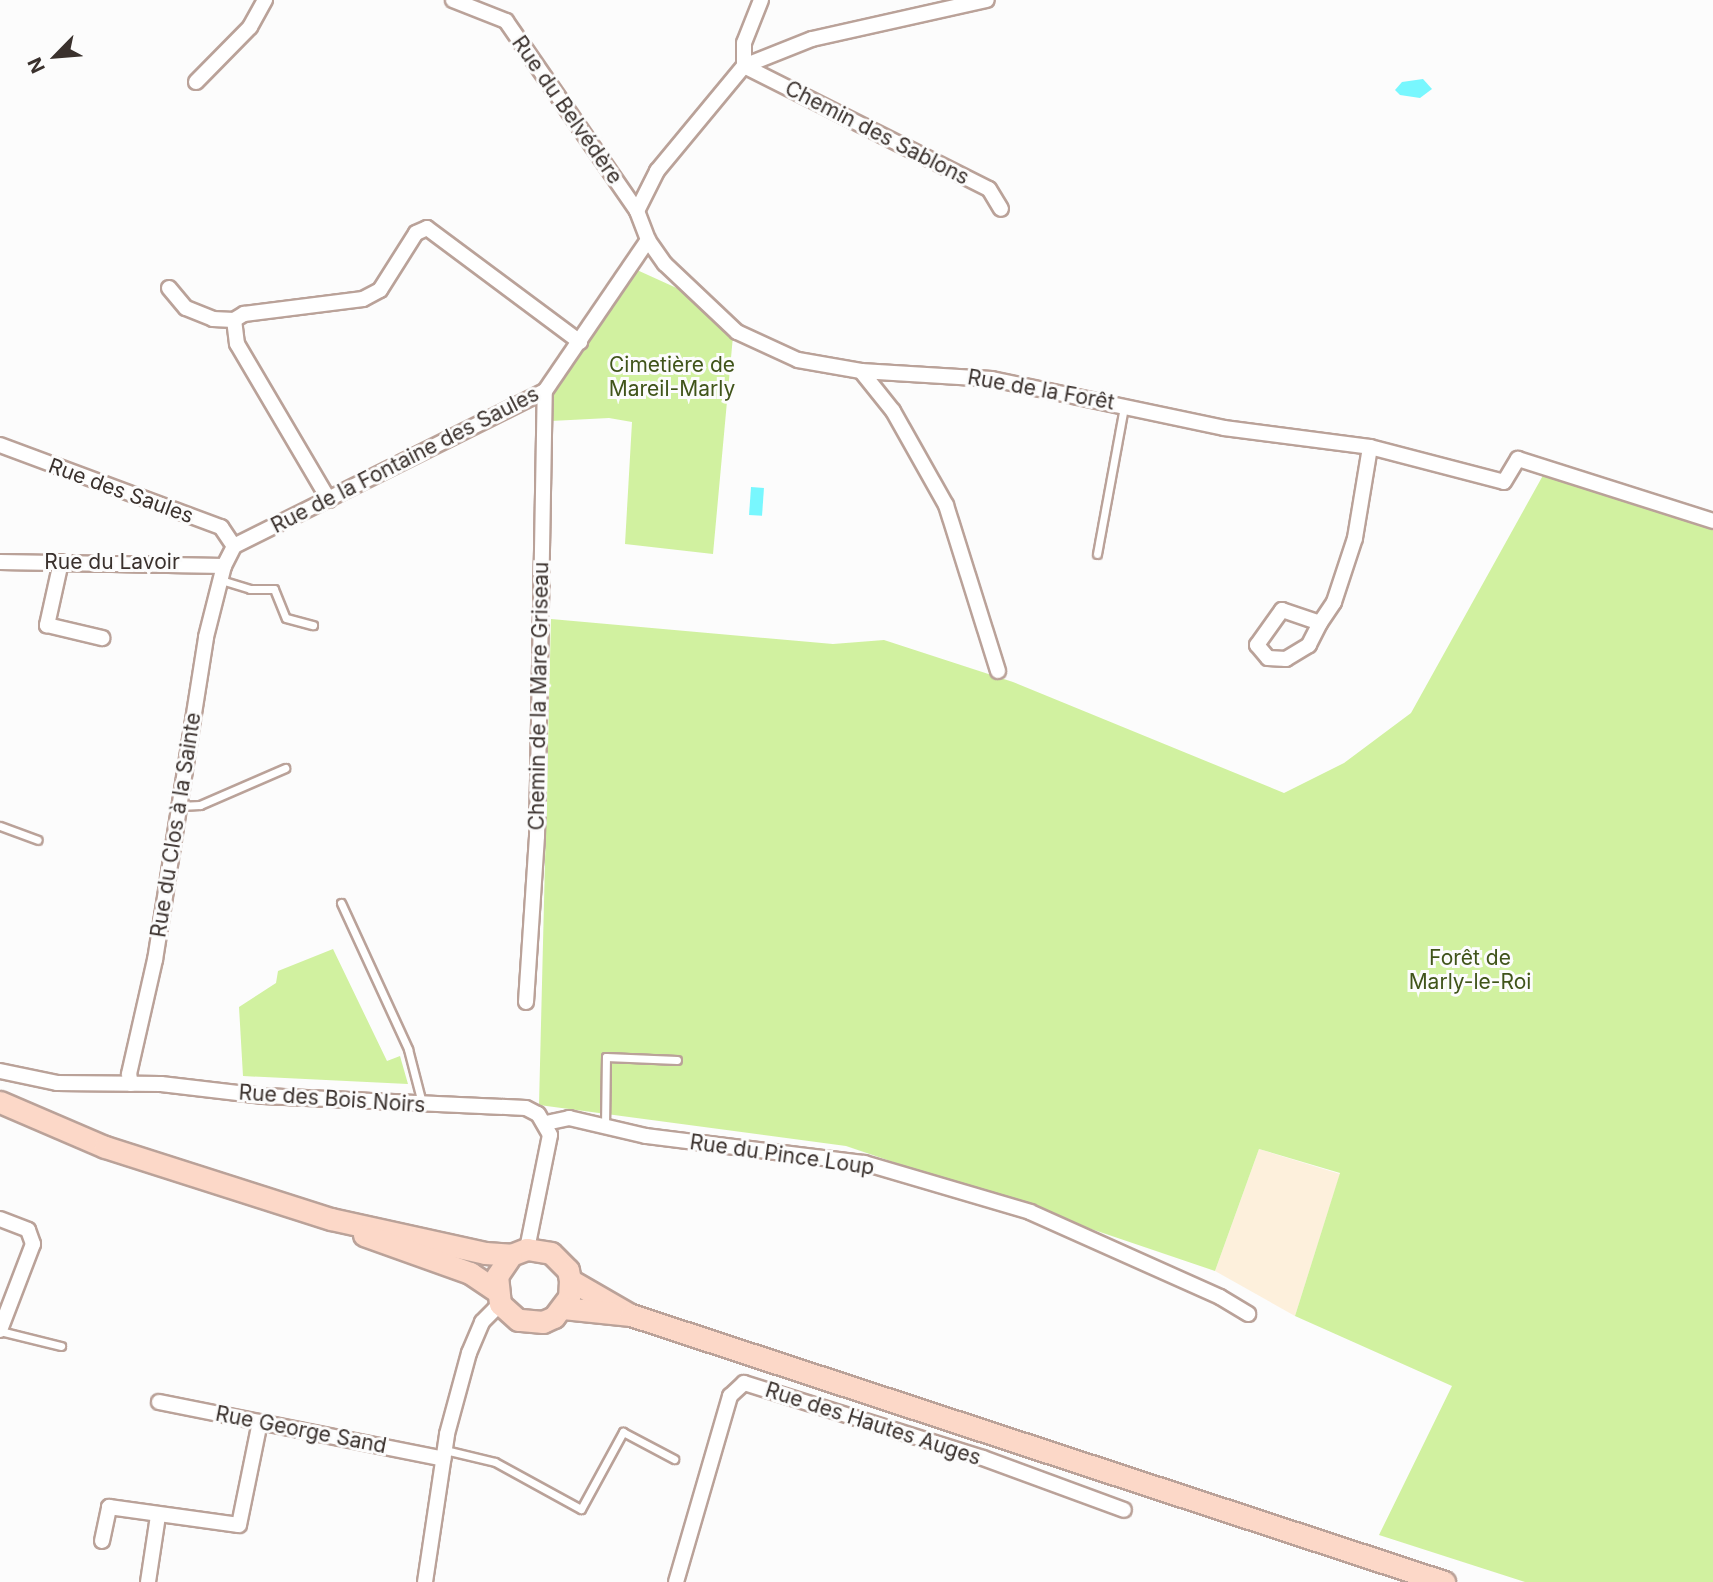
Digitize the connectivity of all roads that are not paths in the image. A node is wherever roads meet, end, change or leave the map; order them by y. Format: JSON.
{"nodes":[{"id":1,"x":265,"y":0,"type":"edge"},
{"id":2,"x":453,"y":0,"type":"edge"},
{"id":3,"x":761,"y":0,"type":"edge"},
{"id":4,"x":987,"y":0,"type":"edge"},
{"id":5,"x":744,"y":66,"type":"junction"},
{"id":6,"x":196,"y":82,"type":"dead end"},
{"id":7,"x":1001,"y":209,"type":"dead end"},
{"id":8,"x":637,"y":211,"type":"junction"},
{"id":9,"x":648,"y":240,"type":"junction"},
{"id":10,"x":169,"y":288,"type":"dead end"},
{"id":11,"x":233,"y":320,"type":"junction"},
{"id":12,"x":580,"y":342,"type":"junction"},
{"id":13,"x":862,"y":371,"type":"junction"},
{"id":14,"x":545,"y":391,"type":"junction"},
{"id":15,"x":1125,"y":405,"type":"junction"},
{"id":16,"x":0,"y":445,"type":"edge"},
{"id":17,"x":1370,"y":447,"type":"junction"},
{"id":18,"x":329,"y":500,"type":"junction"},
{"id":19,"x":1713,"y":521,"type":"edge"},
{"id":20,"x":234,"y":546,"type":"junction"},
{"id":21,"x":1097,"y":554,"type":"dead end"},
{"id":22,"x":0,"y":562,"type":"edge"},
{"id":23,"x":61,"y":562,"type":"junction"},
{"id":24,"x":222,"y":573,"type":"junction"},
{"id":25,"x":1320,"y":623,"type":"dead end"},
{"id":26,"x":313,"y":625,"type":"dead end"},
{"id":27,"x":102,"y":638,"type":"dead end"},
{"id":28,"x":999,"y":671,"type":"dead end"},
{"id":29,"x":285,"y":768,"type":"dead end"},
{"id":30,"x":180,"y":806,"type":"junction"},
{"id":31,"x":0,"y":826,"type":"edge"},
{"id":32,"x":38,"y":840,"type":"dead end"},
{"id":33,"x":341,"y":904,"type":"dead end"},
{"id":34,"x":526,"y":1002,"type":"dead end"},
{"id":35,"x":677,"y":1060,"type":"dead end"},
{"id":36,"x":0,"y":1071,"type":"edge"},
{"id":37,"x":131,"y":1084,"type":"junction"},
{"id":38,"x":0,"y":1102,"type":"edge"},
{"id":39,"x":423,"y":1105,"type":"junction"},
{"id":40,"x":546,"y":1123,"type":"junction"},
{"id":41,"x":605,"y":1127,"type":"junction"},
{"id":42,"x":0,"y":1219,"type":"edge"},
{"id":43,"x":331,"y":1219,"type":"junction"},
{"id":44,"x":519,"y":1252,"type":"junction"},
{"id":45,"x":570,"y":1280,"type":"junction"},
{"id":46,"x":498,"y":1297,"type":"junction"},
{"id":47,"x":563,"y":1308,"type":"junction"},
{"id":48,"x":1248,"y":1314,"type":"dead end"},
{"id":49,"x":631,"y":1315,"type":"junction"},
{"id":50,"x":0,"y":1331,"type":"edge"},
{"id":51,"x":61,"y":1346,"type":"dead end"},
{"id":52,"x":159,"y":1402,"type":"dead end"},
{"id":53,"x":260,"y":1422,"type":"junction"},
{"id":54,"x":444,"y":1455,"type":"junction"},
{"id":55,"x":674,"y":1459,"type":"dead end"},
{"id":56,"x":1124,"y":1510,"type":"dead end"},
{"id":57,"x":158,"y":1517,"type":"junction"},
{"id":58,"x":102,"y":1541,"type":"dead end"},
{"id":59,"x":148,"y":1582,"type":"edge"},
{"id":60,"x":425,"y":1582,"type":"edge"},
{"id":61,"x":676,"y":1582,"type":"edge"},
{"id":62,"x":1444,"y":1582,"type":"edge"}],
"edges":[{"from":1,"to":6,"type":"street"},
{"from":2,"to":8,"type":"street","name":"Rue du Belvédère"},
{"from":3,"to":5,"type":"street"},
{"from":4,"to":5,"type":"street"},
{"from":5,"to":7,"type":"street","name":"Chemin des Sablons"},
{"from":5,"to":8,"type":"street"},
{"from":8,"to":9,"type":"street","name":"Rue de la Forêt"},
{"from":9,"to":12,"type":"street","name":"Rue de la Fontaine des Saules"},
{"from":9,"to":13,"type":"street","name":"Rue de la Forêt"},
{"from":10,"to":11,"type":"street"},
{"from":11,"to":12,"type":"street"},
{"from":11,"to":18,"type":"street"},
{"from":12,"to":14,"type":"street","name":"Rue de la Fontaine des Saules"},
{"from":13,"to":15,"type":"street","name":"Rue de la Forêt"},
{"from":13,"to":28,"type":"street"},
{"from":14,"to":18,"type":"street","name":"Rue de la Fontaine des Saules"},
{"from":14,"to":34,"type":"street","name":"Chemin de la Mare Griseau"},
{"from":15,"to":17,"type":"street","name":"Rue de la Forêt"},
{"from":15,"to":21,"type":"lane"},
{"from":16,"to":20,"type":"street","name":"Rue des Saules"},
{"from":17,"to":19,"type":"street","name":"Rue de la Forêt"},
{"from":17,"to":25,"type":"street"},
{"from":18,"to":20,"type":"street","name":"Rue de la Fontaine des Saules"},
{"from":20,"to":24,"type":"street"},
{"from":22,"to":23,"type":"street","name":"Rue du Lavoir"},
{"from":23,"to":24,"type":"street","name":"Rue du Lavoir"},
{"from":23,"to":27,"type":"street"},
{"from":24,"to":26,"type":"lane"},
{"from":24,"to":30,"type":"street","name":"Rue du Clos à la Sainte"},
{"from":29,"to":30,"type":"lane"},
{"from":30,"to":37,"type":"street","name":"Rue du Clos à la Sainte"},
{"from":31,"to":32,"type":"lane"},
{"from":33,"to":39,"type":"lane"},
{"from":35,"to":41,"type":"lane"},
{"from":36,"to":37,"type":"street","name":"Rue des Bois Noirs"},
{"from":37,"to":39,"type":"street","name":"Rue des Bois Noirs"},
{"from":38,"to":43,"type":"main road"},
{"from":39,"to":40,"type":"street","name":"Rue des Bois Noirs"},
{"from":40,"to":41,"type":"street","name":"Rue du Pince Loup"},
{"from":40,"to":44,"type":"street"},
{"from":41,"to":48,"type":"street","name":"Rue du Pince Loup"},
{"from":42,"to":50,"type":"street"},
{"from":43,"to":44,"type":"main road"},
{"from":43,"to":46,"type":"main road"},
{"from":44,"to":45,"type":"main road"},
{"from":44,"to":46,"type":"main road"},
{"from":45,"to":47,"type":"main road"},
{"from":45,"to":49,"type":"main road"},
{"from":46,"to":47,"type":"main road"},
{"from":46,"to":54,"type":"street"},
{"from":47,"to":49,"type":"main road"},
{"from":49,"to":62,"type":"main road"},
{"from":50,"to":51,"type":"lane"},
{"from":52,"to":53,"type":"street","name":"Rue George Sand"},
{"from":53,"to":54,"type":"street","name":"Rue George Sand"},
{"from":53,"to":57,"type":"street"},
{"from":54,"to":55,"type":"lane"},
{"from":54,"to":60,"type":"street"},
{"from":56,"to":61,"type":"street","name":"Rue des Hautes Auges"},
{"from":57,"to":58,"type":"street"},
{"from":57,"to":59,"type":"street"}]}
